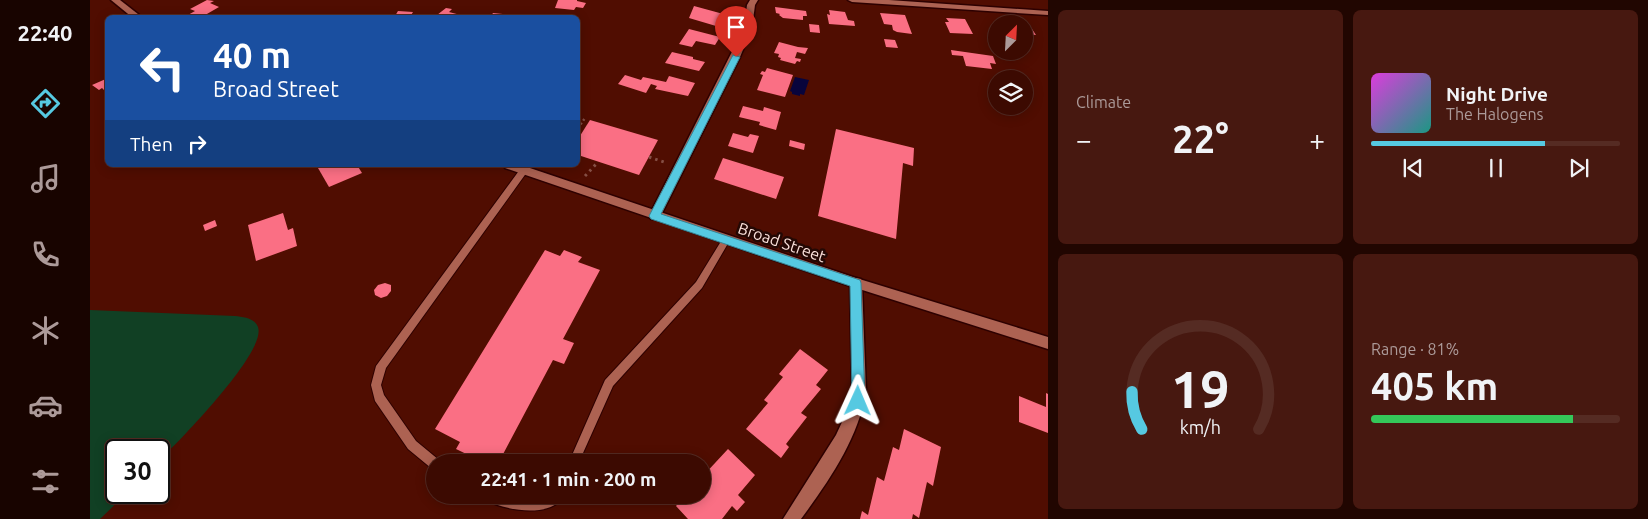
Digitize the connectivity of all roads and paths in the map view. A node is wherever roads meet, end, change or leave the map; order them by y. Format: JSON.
{"nodes":[{"id":1,"x":115,"y":0,"type":"edge"},
{"id":2,"x":754,"y":0,"type":"edge"},
{"id":3,"x":852,"y":0,"type":"edge"},
{"id":4,"x":1048,"y":13,"type":"edge"},
{"id":5,"x":135,"y":15,"type":"edge"},
{"id":6,"x":585,"y":118,"type":"dead end"},
{"id":7,"x":580,"y":125,"type":"edge"},
{"id":8,"x":515,"y":167,"type":"edge"},
{"id":9,"x":524,"y":170,"type":"junction"},
{"id":10,"x":655,"y":216,"type":"junction"},
{"id":11,"x":726,"y":240,"type":"junction"},
{"id":12,"x":856,"y":283,"type":"junction"},
{"id":13,"x":1048,"y":343,"type":"edge"},
{"id":14,"x":578,"y":454,"type":"edge"},
{"id":15,"x":426,"y":456,"type":"edge"},
{"id":16,"x":503,"y":504,"type":"edge"},
{"id":17,"x":554,"y":504,"type":"edge"},
{"id":18,"x":791,"y":519,"type":"edge"}],
"edges":[{"from":1,"to":5,"type":"street"},
{"from":2,"to":10,"type":"street"},
{"from":3,"to":4,"type":"street"},
{"from":6,"to":7,"type":"path"},
{"from":8,"to":9,"type":"street","name":"Broad Street"},
{"from":9,"to":10,"type":"street","name":"Broad Street"},
{"from":9,"to":15,"type":"lane"},
{"from":10,"to":11,"type":"street","name":"Broad Street"},
{"from":11,"to":12,"type":"street","name":"Broad Street"},
{"from":11,"to":14,"type":"lane"},
{"from":12,"to":13,"type":"street","name":"Broad Street"},
{"from":12,"to":18,"type":"street"},
{"from":16,"to":17,"type":"lane"}]}
